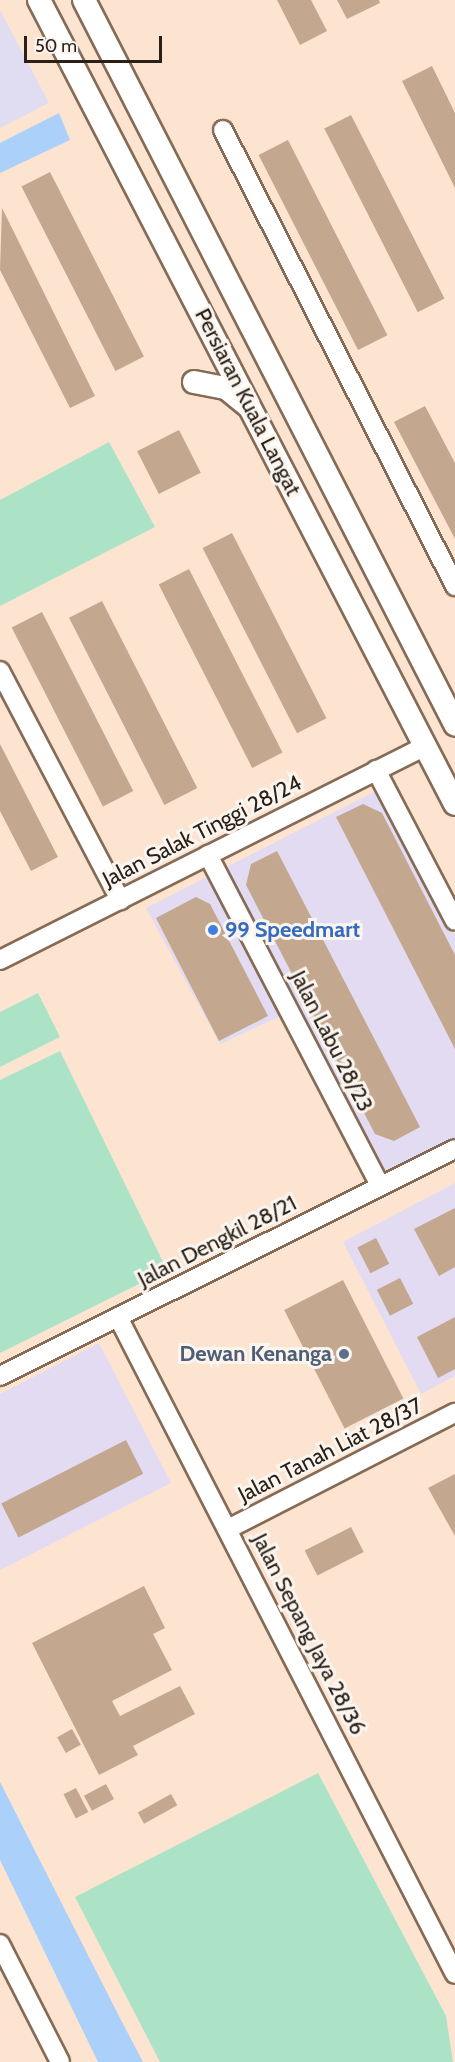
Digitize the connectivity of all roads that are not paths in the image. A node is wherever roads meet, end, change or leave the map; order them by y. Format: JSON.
{"nodes":[{"id":1,"x":39,"y":0,"type":"edge"},
{"id":2,"x":84,"y":0,"type":"edge"},
{"id":3,"x":223,"y":129,"type":"dead end"},
{"id":4,"x":207,"y":321,"type":"junction"},
{"id":5,"x":256,"y":417,"type":"junction"},
{"id":6,"x":455,"y":586,"type":"edge"},
{"id":7,"x":0,"y":671,"type":"edge"},
{"id":8,"x":455,"y":724,"type":"edge"},
{"id":9,"x":425,"y":746,"type":"junction"},
{"id":10,"x":376,"y":770,"type":"junction"},
{"id":11,"x":455,"y":804,"type":"edge"},
{"id":12,"x":208,"y":855,"type":"junction"},
{"id":13,"x":120,"y":900,"type":"junction"},
{"id":14,"x":455,"y":921,"type":"edge"},
{"id":15,"x":0,"y":960,"type":"edge"},
{"id":16,"x":455,"y":1149,"type":"edge"},
{"id":17,"x":380,"y":1186,"type":"junction"},
{"id":18,"x":118,"y":1317,"type":"junction"},
{"id":19,"x":0,"y":1376,"type":"edge"},
{"id":20,"x":455,"y":1413,"type":"edge"},
{"id":21,"x":228,"y":1529,"type":"junction"},
{"id":22,"x":0,"y":1944,"type":"edge"},
{"id":23,"x":455,"y":1974,"type":"edge"},
{"id":24,"x":60,"y":2062,"type":"edge"}],
"edges":[{"from":1,"to":4,"type":"main road","name":"Persiaran Kuala Langat"},
{"from":2,"to":8,"type":"main road","name":"Persiaran Kuala Langat"},
{"from":3,"to":6,"type":"street"},
{"from":4,"to":5,"type":"main road","name":"Persiaran Kuala Langat"},
{"from":4,"to":5,"type":"main road"},
{"from":5,"to":9,"type":"main road","name":"Persiaran Kuala Langat"},
{"from":7,"to":13,"type":"street"},
{"from":9,"to":10,"type":"street","name":"Jalan Salak Tinggi 28/24"},
{"from":9,"to":11,"type":"main road","name":"Persiaran Kuala Langat"},
{"from":10,"to":12,"type":"street","name":"Jalan Salak Tinggi 28/24"},
{"from":10,"to":14,"type":"street"},
{"from":12,"to":13,"type":"street","name":"Jalan Salak Tinggi 28/24"},
{"from":12,"to":17,"type":"street","name":"Jalan Labu 28/23"},
{"from":13,"to":15,"type":"street","name":"Jalan Salak Tinggi 28/24"},
{"from":16,"to":17,"type":"street","name":"Jalan Dengkil 28/21"},
{"from":17,"to":18,"type":"street","name":"Jalan Dengkil 28/21"},
{"from":18,"to":19,"type":"street","name":"Jalan Dengkil 28/21"},
{"from":18,"to":21,"type":"street","name":"Jalan Sepang Jaya 28/36"},
{"from":20,"to":21,"type":"street","name":"Jalan Tanah Liat 28/37"},
{"from":21,"to":23,"type":"street","name":"Jalan Sepang Jaya 28/36"},
{"from":22,"to":24,"type":"street"}]}
